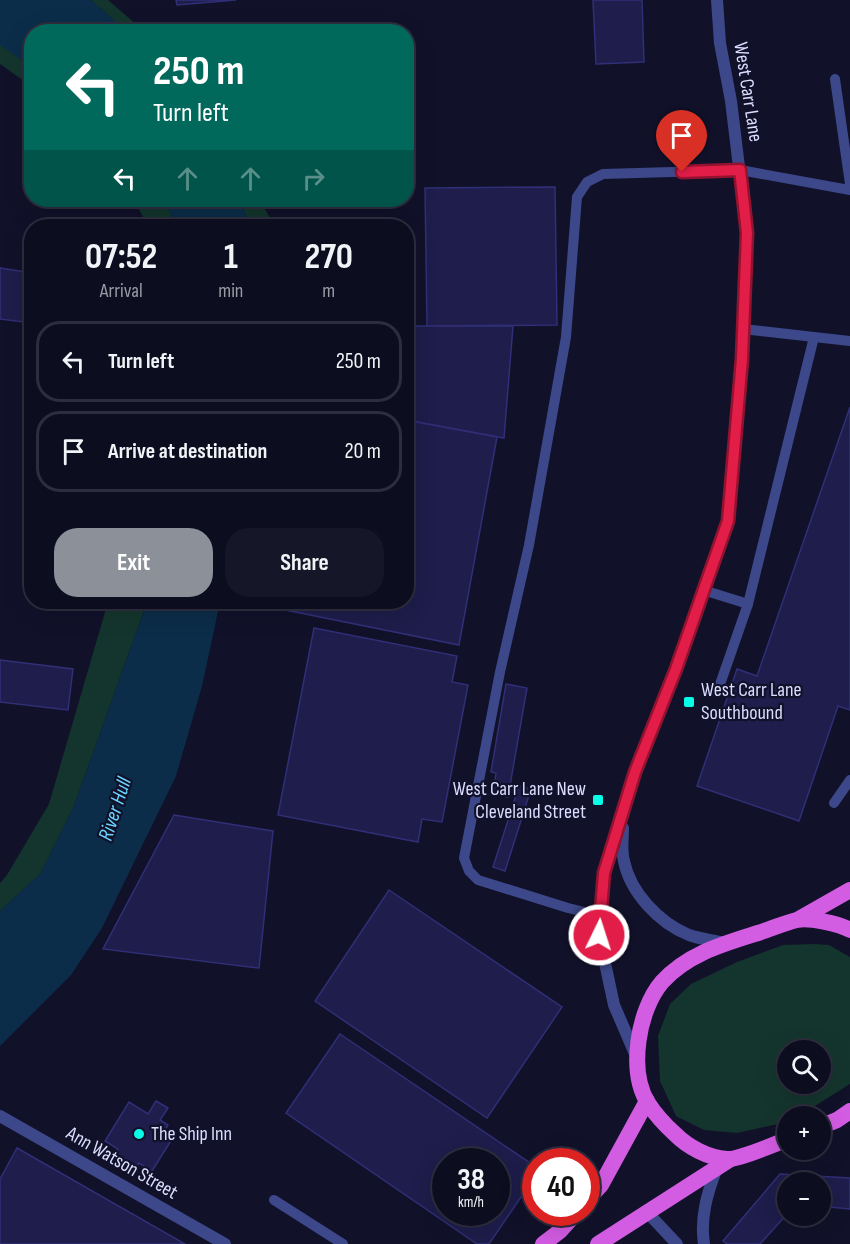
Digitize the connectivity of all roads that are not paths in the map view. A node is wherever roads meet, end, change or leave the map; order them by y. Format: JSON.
{"nodes":[{"id":1,"x":717,"y":0,"type":"edge"},
{"id":2,"x":835,"y":79,"type":"dead end"},
{"id":3,"x":848,"y":160,"type":"edge"},
{"id":4,"x":740,"y":170,"type":"junction"},
{"id":5,"x":850,"y":184,"type":"edge"},
{"id":6,"x":850,"y":190,"type":"edge"},
{"id":7,"x":744,"y":329,"type":"junction"},
{"id":8,"x":814,"y":337,"type":"junction"},
{"id":9,"x":850,"y":340,"type":"edge"},
{"id":10,"x":704,"y":590,"type":"junction"},
{"id":11,"x":748,"y":604,"type":"junction"},
{"id":12,"x":718,"y":690,"type":"dead end"},
{"id":13,"x":850,"y":780,"type":"edge"},
{"id":14,"x":834,"y":803,"type":"dead end"},
{"id":15,"x":622,"y":818,"type":"junction"},
{"id":16,"x":850,"y":890,"type":"edge"},
{"id":17,"x":601,"y":916,"type":"junction"},
{"id":18,"x":799,"y":919,"type":"junction"},
{"id":19,"x":850,"y":930,"type":"edge"},
{"id":20,"x":725,"y":943,"type":"junction"},
{"id":21,"x":636,"y":1056,"type":"junction"},
{"id":22,"x":647,"y":1101,"type":"junction"},
{"id":23,"x":850,"y":1111,"type":"edge"},
{"id":24,"x":0,"y":1116,"type":"edge"},
{"id":25,"x":831,"y":1122,"type":"edge"},
{"id":26,"x":777,"y":1143,"type":"edge"},
{"id":27,"x":723,"y":1163,"type":"junction"},
{"id":28,"x":600,"y":1186,"type":"edge"},
{"id":29,"x":274,"y":1200,"type":"dead end"},
{"id":30,"x":646,"y":1211,"type":"junction"},
{"id":31,"x":564,"y":1226,"type":"edge"},
{"id":32,"x":225,"y":1244,"type":"edge"},
{"id":33,"x":343,"y":1244,"type":"edge"},
{"id":34,"x":543,"y":1244,"type":"edge"},
{"id":35,"x":598,"y":1244,"type":"edge"},
{"id":36,"x":678,"y":1244,"type":"edge"},
{"id":37,"x":704,"y":1244,"type":"edge"}],
"edges":[{"from":1,"to":4,"type":"street","name":"West Carr Lane"},
{"from":2,"to":3,"type":"lane"},
{"from":3,"to":5,"type":"lane"},
{"from":4,"to":6,"type":"lane"},
{"from":4,"to":7,"type":"street","name":"West Carr Lane"},
{"from":4,"to":17,"type":"lane"},
{"from":7,"to":8,"type":"lane"},
{"from":7,"to":10,"type":"street","name":"West Carr Lane"},
{"from":8,"to":9,"type":"lane"},
{"from":8,"to":11,"type":"lane"},
{"from":10,"to":11,"type":"lane"},
{"from":10,"to":15,"type":"street","name":"West Carr Lane"},
{"from":11,"to":12,"type":"lane"},
{"from":13,"to":14,"type":"lane"},
{"from":15,"to":17,"type":"street","name":"West Carr Lane"},
{"from":15,"to":20,"type":"street","name":"West Carr Lane"},
{"from":16,"to":18,"type":"highway"},
{"from":17,"to":21,"type":"street","name":"West Carr Lane"},
{"from":18,"to":19,"type":"highway"},
{"from":18,"to":20,"type":"highway"},
{"from":20,"to":21,"type":"highway"},
{"from":21,"to":22,"type":"highway"},
{"from":22,"to":27,"type":"highway"},
{"from":22,"to":28,"type":"highway"},
{"from":23,"to":25,"type":"highway"},
{"from":24,"to":32,"type":"street","name":"Ann Watson Street"},
{"from":26,"to":27,"type":"highway"},
{"from":27,"to":30,"type":"highway"},
{"from":27,"to":37,"type":"street"},
{"from":29,"to":33,"type":"lane"},
{"from":30,"to":35,"type":"highway"},
{"from":30,"to":36,"type":"street"},
{"from":31,"to":34,"type":"highway"}]}
